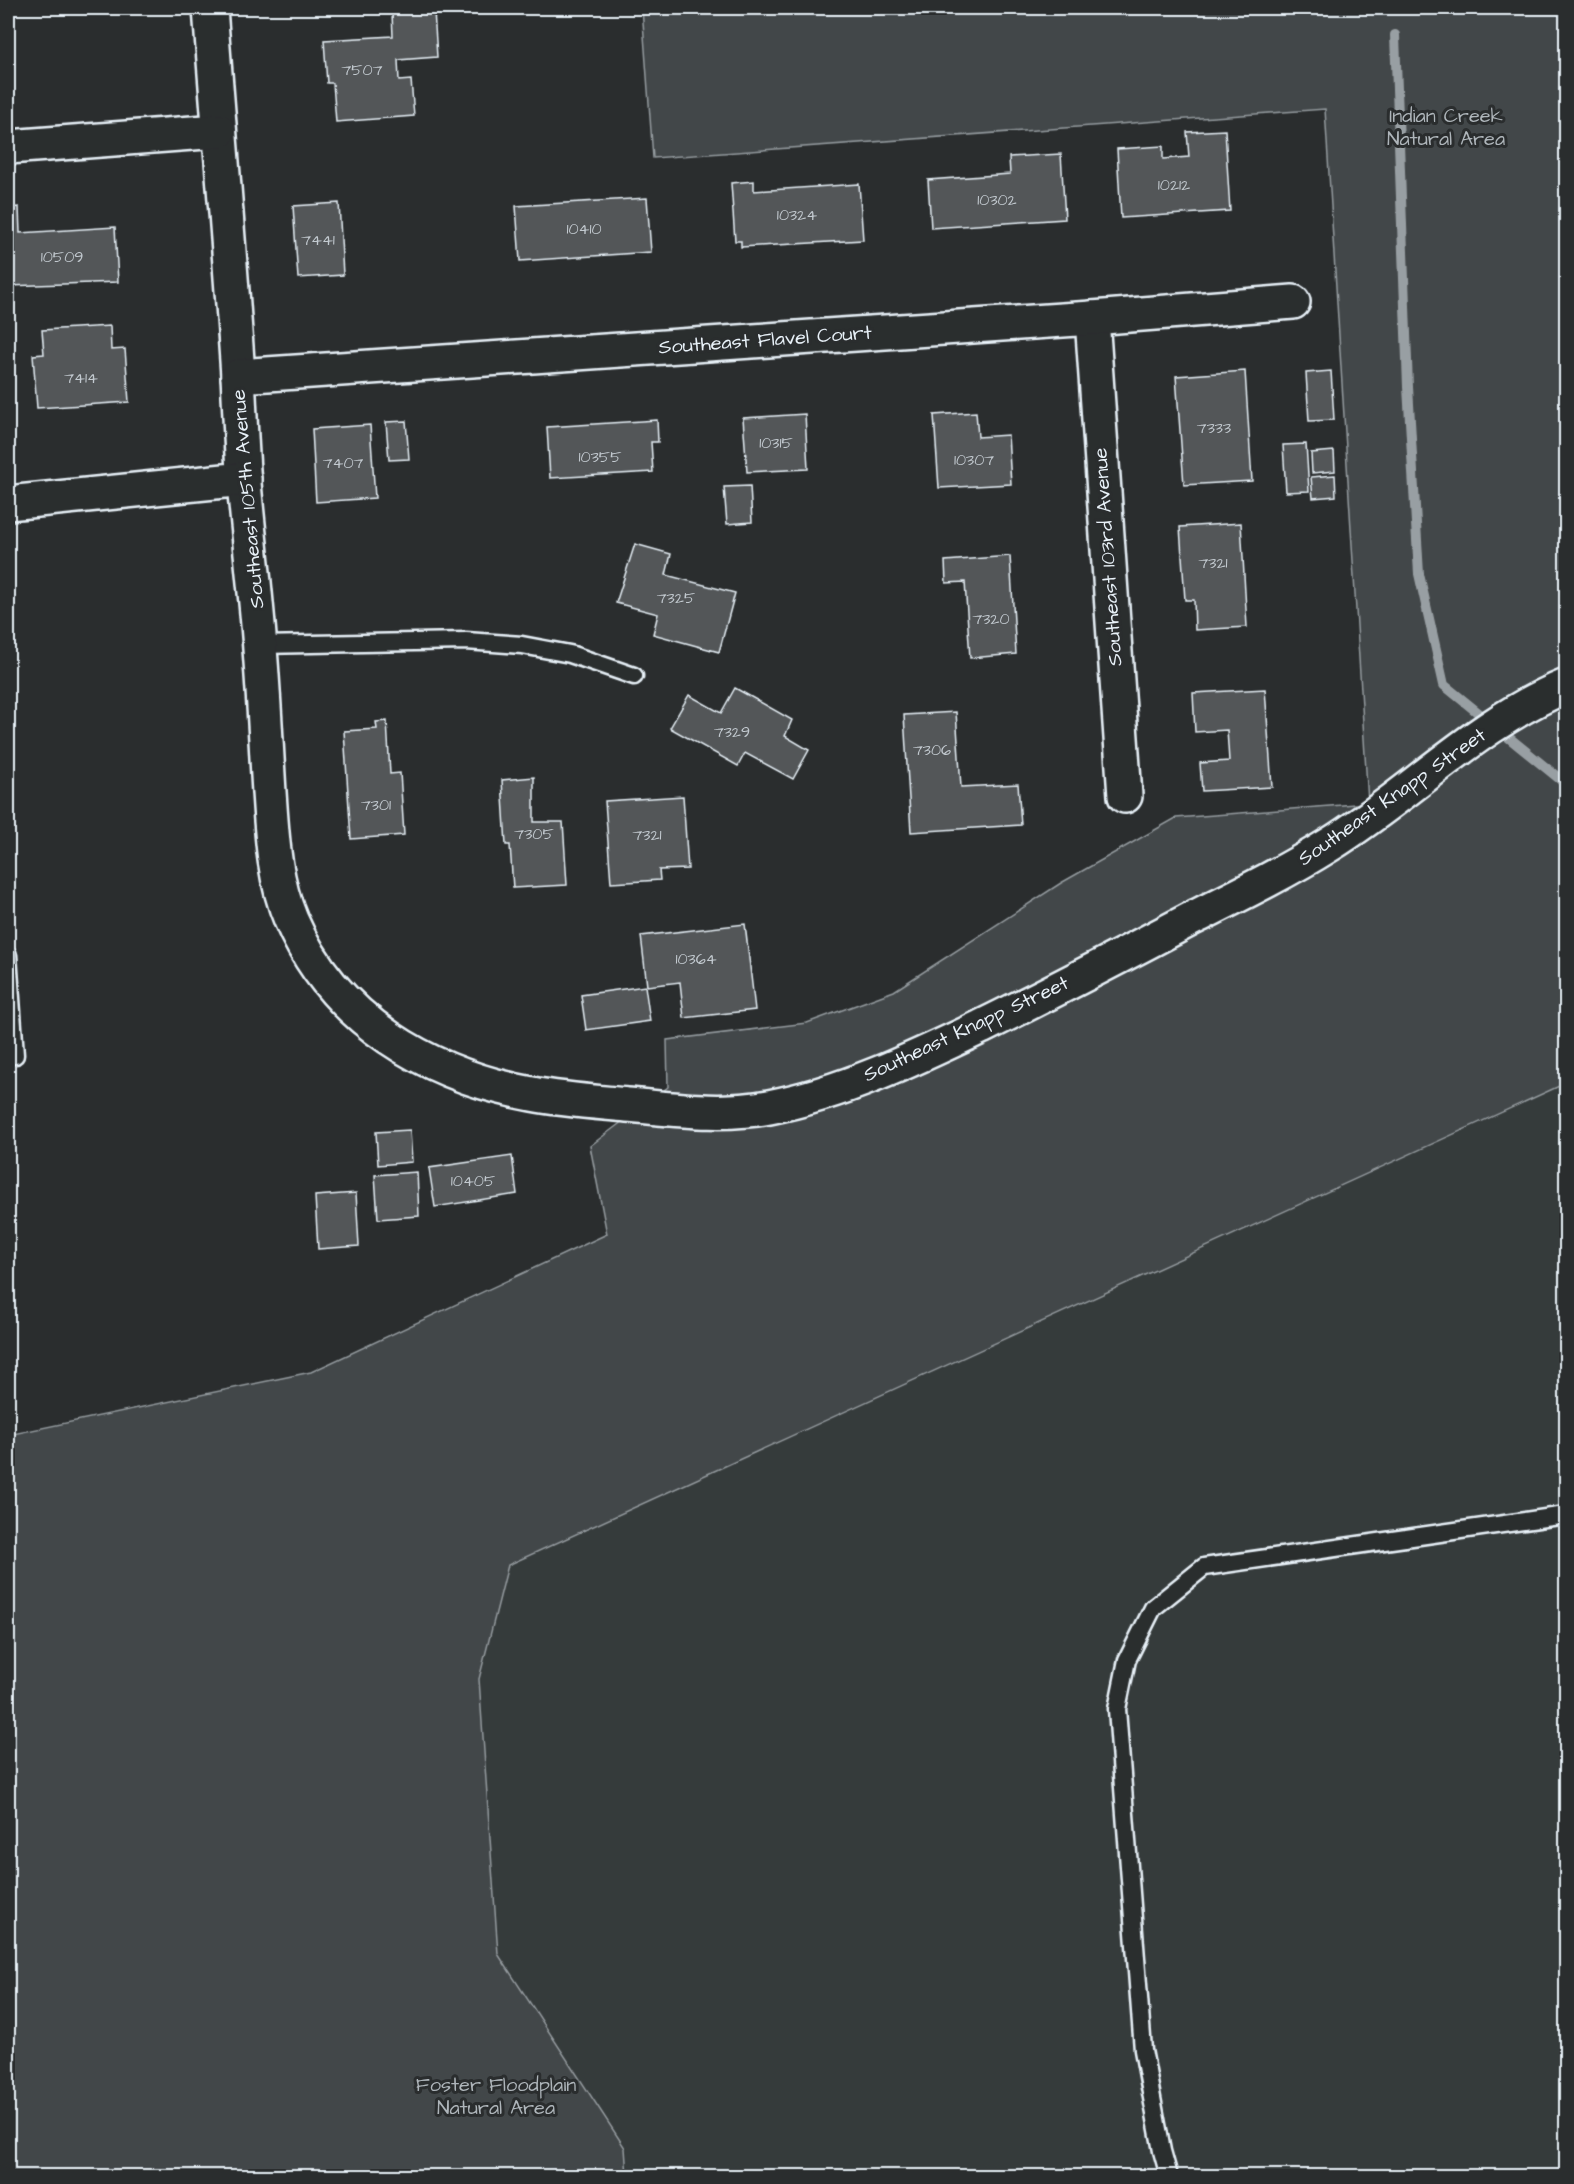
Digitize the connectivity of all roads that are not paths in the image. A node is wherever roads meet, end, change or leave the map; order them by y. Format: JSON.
{"nodes":[{"id":1,"x":210,"y":8,"type":"edge"},
{"id":2,"x":219,"y":131,"type":"junction"},
{"id":3,"x":8,"y":147,"type":"edge"},
{"id":4,"x":1293,"y":302,"type":"dead end"},
{"id":5,"x":1092,"y":318,"type":"junction"},
{"id":6,"x":238,"y":376,"type":"junction"},
{"id":7,"x":244,"y":479,"type":"junction"},
{"id":8,"x":8,"y":502,"type":"edge"},
{"id":9,"x":260,"y":645,"type":"junction"},
{"id":10,"x":634,"y":676,"type":"dead end"},
{"id":11,"x":1566,"y":686,"type":"edge"},
{"id":12,"x":1125,"y":796,"type":"dead end"},
{"id":13,"x":8,"y":955,"type":"edge"},
{"id":14,"x":324,"y":979,"type":"joint"},
{"id":15,"x":8,"y":1055,"type":"edge"},
{"id":16,"x":1566,"y":1515,"type":"edge"},
{"id":17,"x":1169,"y":2176,"type":"edge"}],
"edges":[{"from":1,"to":2,"type":"street","name":"Southeast 105th Avenue"},
{"from":2,"to":3,"type":"street"},
{"from":2,"to":6,"type":"street","name":"Southeast 105th Avenue"},
{"from":4,"to":5,"type":"street","name":"Southeast Flavel Court"},
{"from":5,"to":6,"type":"street","name":"Southeast Flavel Court"},
{"from":5,"to":12,"type":"street","name":"Southeast 103rd Avenue"},
{"from":6,"to":7,"type":"street","name":"Southeast 105th Avenue"},
{"from":7,"to":8,"type":"street"},
{"from":7,"to":9,"type":"street","name":"Southeast 105th Avenue"},
{"from":9,"to":10,"type":"lane"},
{"from":9,"to":14,"type":"street","name":"Southeast 105th Avenue"},
{"from":11,"to":14,"type":"street","name":"Southeast Knapp Street"},
{"from":13,"to":15,"type":"lane"},
{"from":16,"to":17,"type":"lane"}]}
